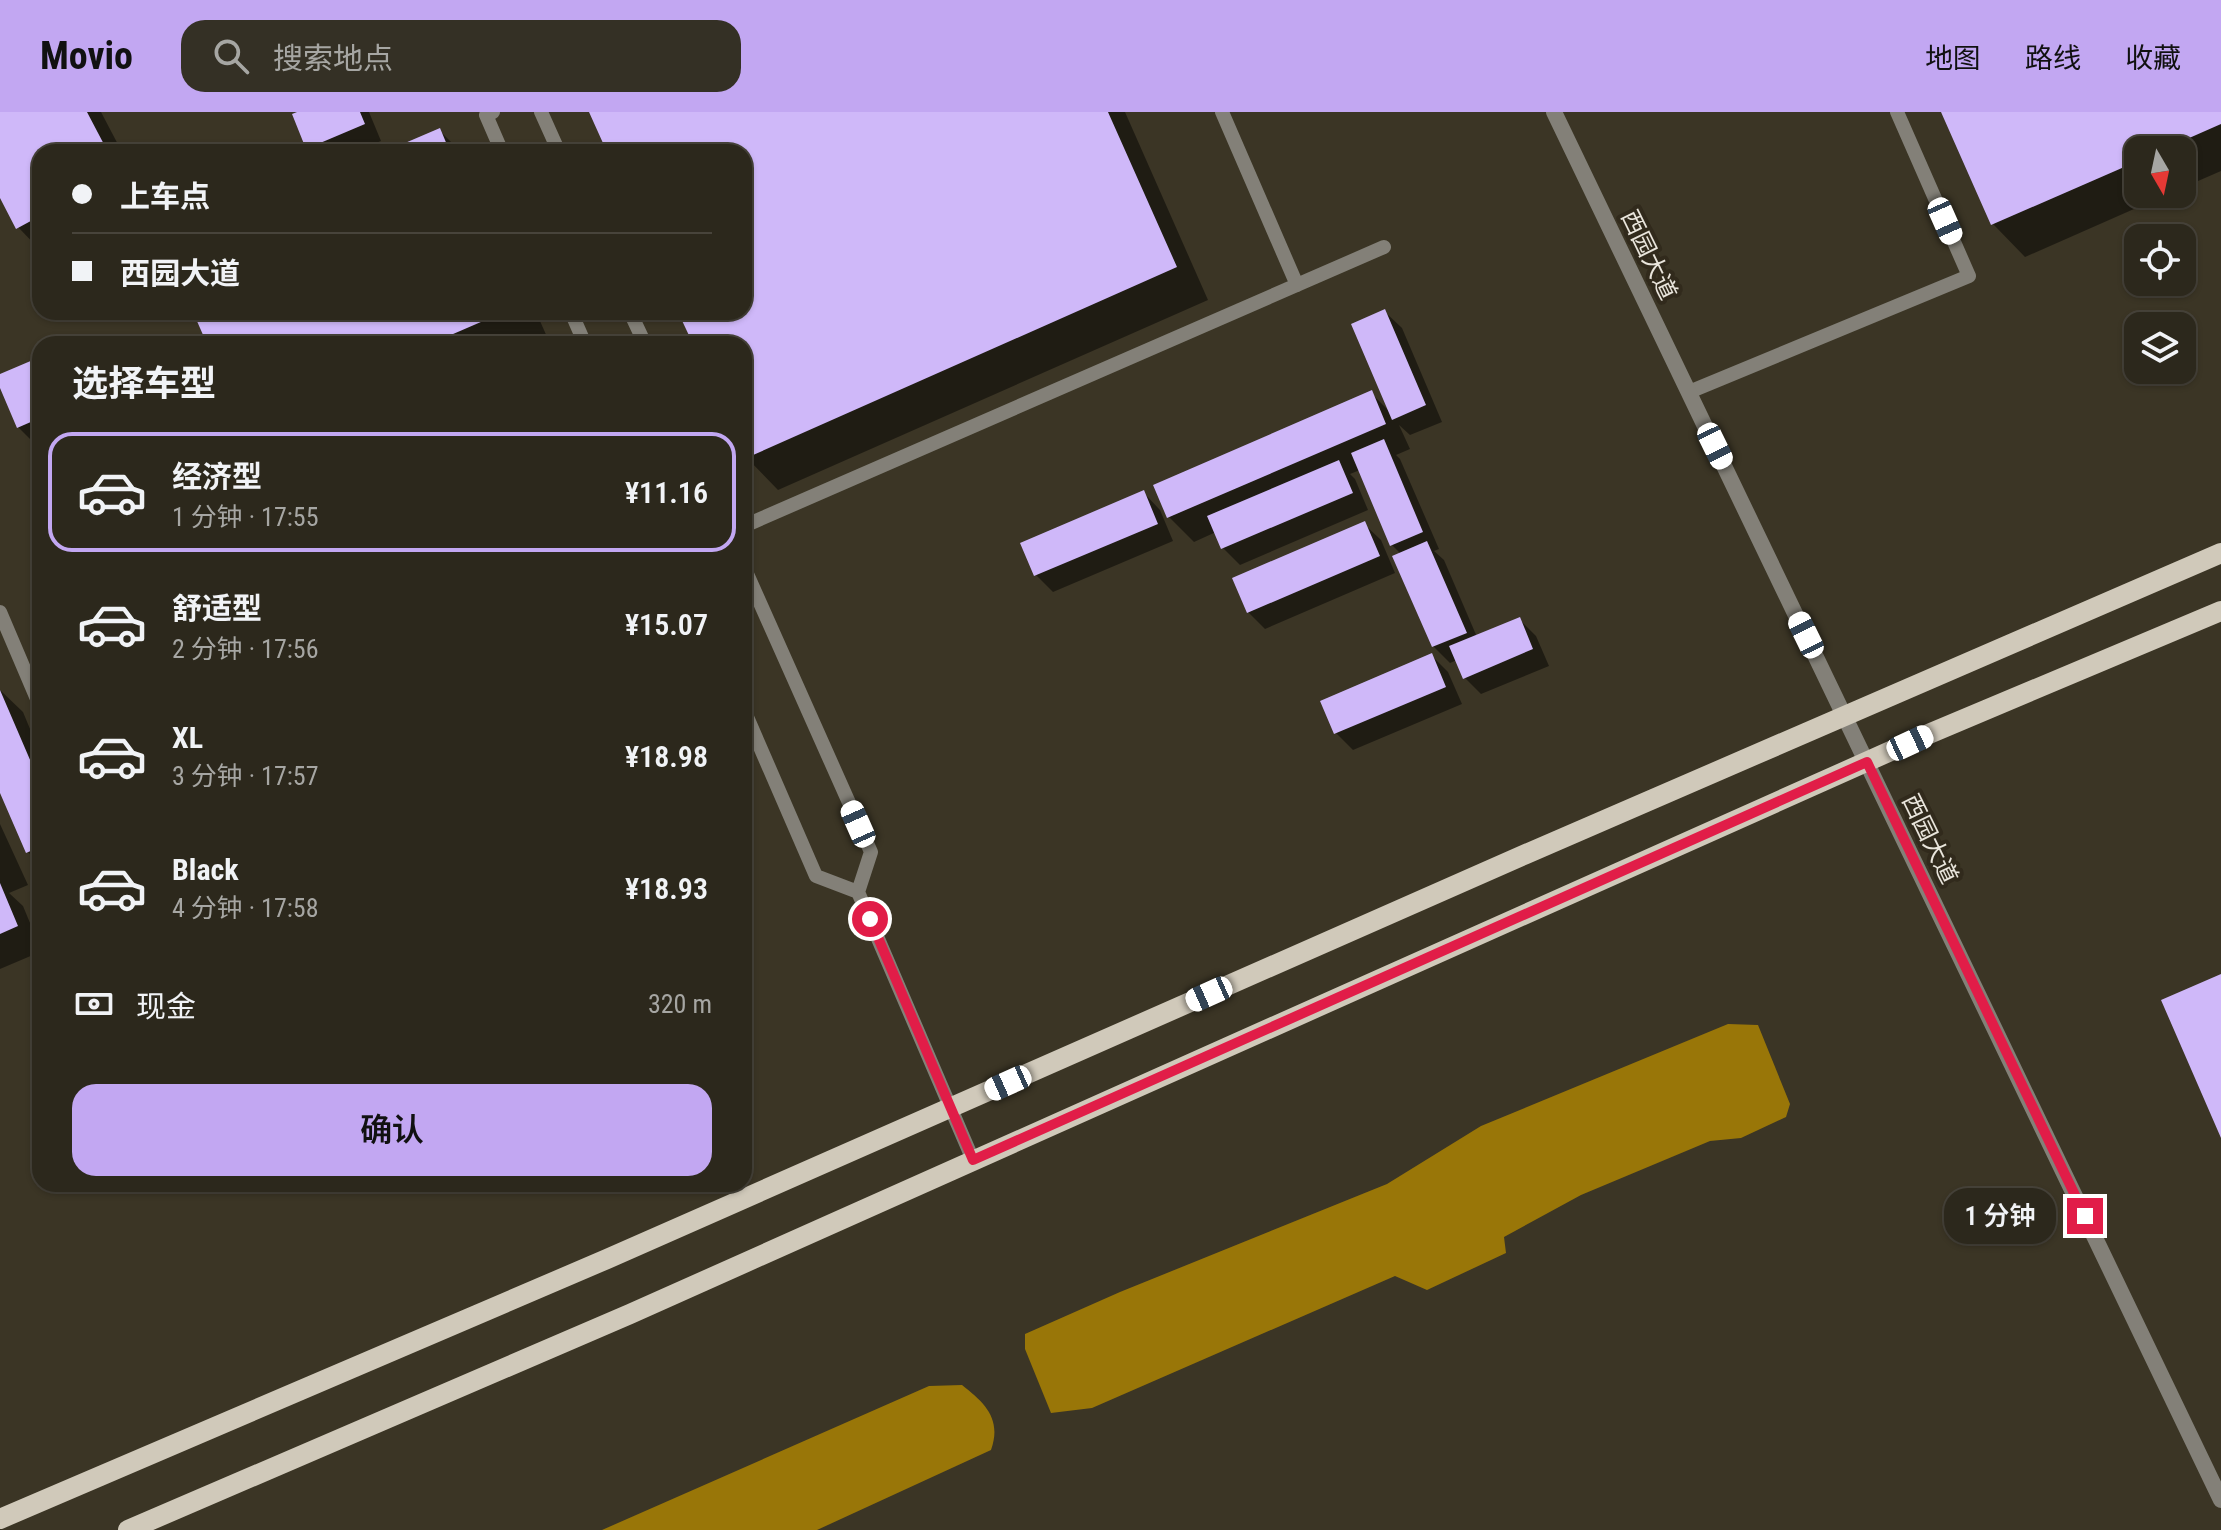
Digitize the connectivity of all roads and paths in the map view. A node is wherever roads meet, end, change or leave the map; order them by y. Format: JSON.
{"nodes":[{"id":1,"x":541,"y":112,"type":"edge"},
{"id":2,"x":1222,"y":112,"type":"edge"},
{"id":3,"x":1554,"y":112,"type":"edge"},
{"id":4,"x":1897,"y":112,"type":"edge"},
{"id":5,"x":489,"y":114,"type":"edge"},
{"id":6,"x":499,"y":144,"type":"edge"},
{"id":7,"x":555,"y":144,"type":"edge"},
{"id":8,"x":1384,"y":247,"type":"dead end"},
{"id":9,"x":1297,"y":285,"type":"junction"},
{"id":10,"x":1689,"y":392,"type":"junction"},
{"id":11,"x":752,"y":523,"type":"edge"},
{"id":12,"x":2221,"y":553,"type":"edge"},
{"id":13,"x":752,"y":585,"type":"edge"},
{"id":14,"x":2221,"y":611,"type":"edge"},
{"id":15,"x":0,"y":612,"type":"edge"},
{"id":16,"x":32,"y":687,"type":"edge"},
{"id":17,"x":1846,"y":716,"type":"junction"},
{"id":18,"x":752,"y":728,"type":"edge"},
{"id":19,"x":1867,"y":762,"type":"junction"},
{"id":20,"x":858,"y":892,"type":"junction"},
{"id":21,"x":950,"y":1108,"type":"junction"},
{"id":22,"x":973,"y":1160,"type":"junction"},
{"id":23,"x":2221,"y":1500,"type":"edge"},
{"id":24,"x":0,"y":1519,"type":"edge"},
{"id":25,"x":128,"y":1530,"type":"edge"}],
"edges":[{"from":1,"to":7,"type":"lane"},
{"from":2,"to":9,"type":"lane"},
{"from":3,"to":10,"type":"street","name":"西园大道"},
{"from":4,"to":10,"type":"lane"},
{"from":5,"to":6,"type":"lane"},
{"from":8,"to":9,"type":"lane"},
{"from":9,"to":11,"type":"lane"},
{"from":10,"to":17,"type":"street","name":"西园大道"},
{"from":12,"to":17,"type":"main road"},
{"from":13,"to":20,"type":"lane"},
{"from":14,"to":19,"type":"main road"},
{"from":15,"to":16,"type":"lane"},
{"from":17,"to":19,"type":"street","name":"西园大道"},
{"from":17,"to":21,"type":"main road"},
{"from":18,"to":20,"type":"lane"},
{"from":19,"to":22,"type":"main road"},
{"from":19,"to":23,"type":"street","name":"西园大道"},
{"from":20,"to":21,"type":"lane"},
{"from":21,"to":22,"type":"lane"},
{"from":21,"to":24,"type":"main road"},
{"from":22,"to":25,"type":"main road"}]}
